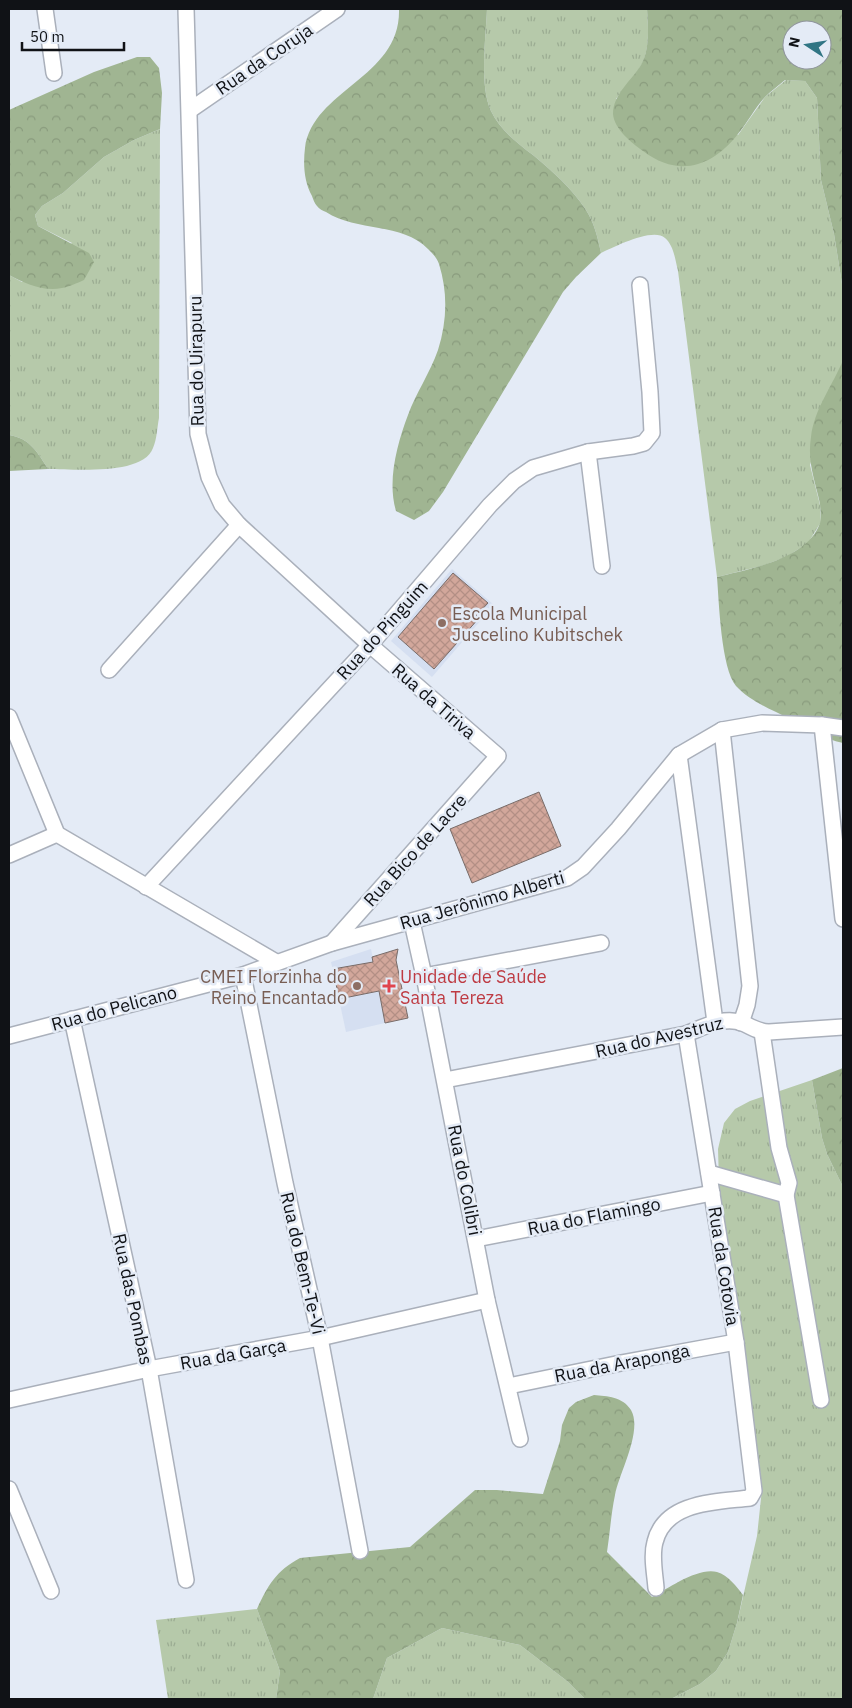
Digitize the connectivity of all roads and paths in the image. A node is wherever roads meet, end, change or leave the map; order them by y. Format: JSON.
{"nodes":[{"id":1,"x":45,"y":9,"type":"edge"},
{"id":2,"x":186,"y":9,"type":"edge"},
{"id":3,"x":337,"y":9,"type":"edge"},
{"id":4,"x":54,"y":73,"type":"dead end"},
{"id":5,"x":190,"y":110,"type":"junction"},
{"id":6,"x":640,"y":285,"type":"dead end"},
{"id":7,"x":588,"y":452,"type":"junction"},
{"id":8,"x":239,"y":525,"type":"junction"},
{"id":9,"x":602,"y":566,"type":"dead end"},
{"id":10,"x":370,"y":645,"type":"junction"},
{"id":11,"x":109,"y":670,"type":"dead end"},
{"id":12,"x":9,"y":717,"type":"edge"},
{"id":13,"x":822,"y":725,"type":"junction"},
{"id":14,"x":843,"y":728,"type":"edge"},
{"id":15,"x":722,"y":730,"type":"junction"},
{"id":16,"x":680,"y":755,"type":"junction"},
{"id":17,"x":498,"y":756,"type":"joint"},
{"id":18,"x":57,"y":834,"type":"junction"},
{"id":19,"x":9,"y":856,"type":"edge"},
{"id":20,"x":146,"y":887,"type":"junction"},
{"id":21,"x":843,"y":919,"type":"edge"},
{"id":22,"x":412,"y":922,"type":"junction"},
{"id":23,"x":332,"y":943,"type":"junction"},
{"id":24,"x":601,"y":943,"type":"dead end"},
{"id":25,"x":276,"y":962,"type":"junction"},
{"id":26,"x":243,"y":975,"type":"junction"},
{"id":27,"x":424,"y":976,"type":"junction"},
{"id":28,"x":72,"y":1019,"type":"junction"},
{"id":29,"x":715,"y":1022,"type":"junction"},
{"id":30,"x":741,"y":1023,"type":"junction"},
{"id":31,"x":843,"y":1027,"type":"edge"},
{"id":32,"x":762,"y":1032,"type":"junction"},
{"id":33,"x":686,"y":1034,"type":"junction"},
{"id":34,"x":9,"y":1036,"type":"edge"},
{"id":35,"x":445,"y":1080,"type":"junction"},
{"id":36,"x":709,"y":1173,"type":"junction"},
{"id":37,"x":712,"y":1194,"type":"junction"},
{"id":38,"x":786,"y":1195,"type":"junction"},
{"id":39,"x":476,"y":1239,"type":"junction"},
{"id":40,"x":487,"y":1300,"type":"junction"},
{"id":41,"x":320,"y":1338,"type":"junction"},
{"id":42,"x":736,"y":1342,"type":"junction"},
{"id":43,"x":149,"y":1369,"type":"junction"},
{"id":44,"x":508,"y":1386,"type":"junction"},
{"id":45,"x":9,"y":1400,"type":"edge"},
{"id":46,"x":821,"y":1400,"type":"dead end"},
{"id":47,"x":520,"y":1439,"type":"dead end"},
{"id":48,"x":9,"y":1489,"type":"edge"},
{"id":49,"x":15,"y":1519,"type":"edge"},
{"id":50,"x":360,"y":1552,"type":"dead end"},
{"id":51,"x":186,"y":1580,"type":"dead end"},
{"id":52,"x":656,"y":1588,"type":"dead end"},
{"id":53,"x":51,"y":1591,"type":"dead end"}],
"edges":[{"from":1,"to":4,"type":"street"},
{"from":2,"to":5,"type":"street","name":"Rua do Uirapuru"},
{"from":3,"to":5,"type":"street","name":"Rua da Coruja"},
{"from":5,"to":8,"type":"street","name":"Rua do Uirapuru"},
{"from":6,"to":7,"type":"street","name":"Rua do Pinguim"},
{"from":7,"to":9,"type":"street"},
{"from":7,"to":10,"type":"street","name":"Rua do Pinguim"},
{"from":8,"to":10,"type":"street","name":"Rua do Uirapuru"},
{"from":8,"to":11,"type":"street"},
{"from":10,"to":17,"type":"street","name":"Rua da Tiriva"},
{"from":10,"to":20,"type":"street","name":"Rua do Pinguim"},
{"from":12,"to":18,"type":"street"},
{"from":13,"to":14,"type":"street","name":"Rua Jerônimo Alberti"},
{"from":13,"to":15,"type":"street","name":"Rua Jerônimo Alberti"},
{"from":13,"to":21,"type":"street"},
{"from":15,"to":16,"type":"street","name":"Rua Jerônimo Alberti"},
{"from":15,"to":30,"type":"street"},
{"from":16,"to":22,"type":"street","name":"Rua Jerônimo Alberti"},
{"from":16,"to":29,"type":"street"},
{"from":17,"to":23,"type":"street","name":"Rua Bico de Lacre"},
{"from":18,"to":19,"type":"street"},
{"from":18,"to":20,"type":"street"},
{"from":20,"to":25,"type":"street"},
{"from":22,"to":23,"type":"street","name":"Rua Jerônimo Alberti"},
{"from":22,"to":27,"type":"street","name":"Rua do Colibri"},
{"from":23,"to":25,"type":"street","name":"Rua do Pelicano"},
{"from":24,"to":27,"type":"street"},
{"from":25,"to":26,"type":"street","name":"Rua do Pelicano"},
{"from":26,"to":28,"type":"street","name":"Rua do Pelicano"},
{"from":26,"to":41,"type":"street","name":"Rua do Bem-Te-Vi"},
{"from":27,"to":35,"type":"street","name":"Rua do Colibri"},
{"from":28,"to":34,"type":"street","name":"Rua do Pelicano"},
{"from":28,"to":43,"type":"street","name":"Rua das Pombas"},
{"from":29,"to":30,"type":"street","name":"Rua do Avestruz"},
{"from":29,"to":33,"type":"street","name":"Rua do Avestruz"},
{"from":30,"to":32,"type":"street","name":"Rua do Avestruz"},
{"from":31,"to":32,"type":"street","name":"Rua do Avestruz"},
{"from":32,"to":38,"type":"street"},
{"from":33,"to":35,"type":"street","name":"Rua do Avestruz"},
{"from":33,"to":36,"type":"street","name":"Rua da Cotovia"},
{"from":35,"to":39,"type":"street","name":"Rua do Colibri"},
{"from":36,"to":37,"type":"street","name":"Rua da Cotovia"},
{"from":36,"to":38,"type":"street"},
{"from":37,"to":39,"type":"street","name":"Rua do Flamingo"},
{"from":37,"to":42,"type":"street","name":"Rua da Cotovia"},
{"from":38,"to":46,"type":"street"},
{"from":39,"to":40,"type":"street","name":"Rua do Colibri"},
{"from":40,"to":41,"type":"street","name":"Rua da Garça"},
{"from":40,"to":44,"type":"street","name":"Rua do Colibri"},
{"from":41,"to":43,"type":"street","name":"Rua da Garça"},
{"from":41,"to":50,"type":"street","name":"Rua do Bem-Te-Vi"},
{"from":42,"to":44,"type":"street","name":"Rua da Araponga"},
{"from":42,"to":52,"type":"street","name":"Rua da Cotovia"},
{"from":43,"to":45,"type":"street","name":"Rua da Garça"},
{"from":43,"to":51,"type":"street","name":"Rua das Pombas"},
{"from":44,"to":47,"type":"street","name":"Rua do Colibri"},
{"from":48,"to":49,"type":"street"},
{"from":49,"to":53,"type":"street"}]}
